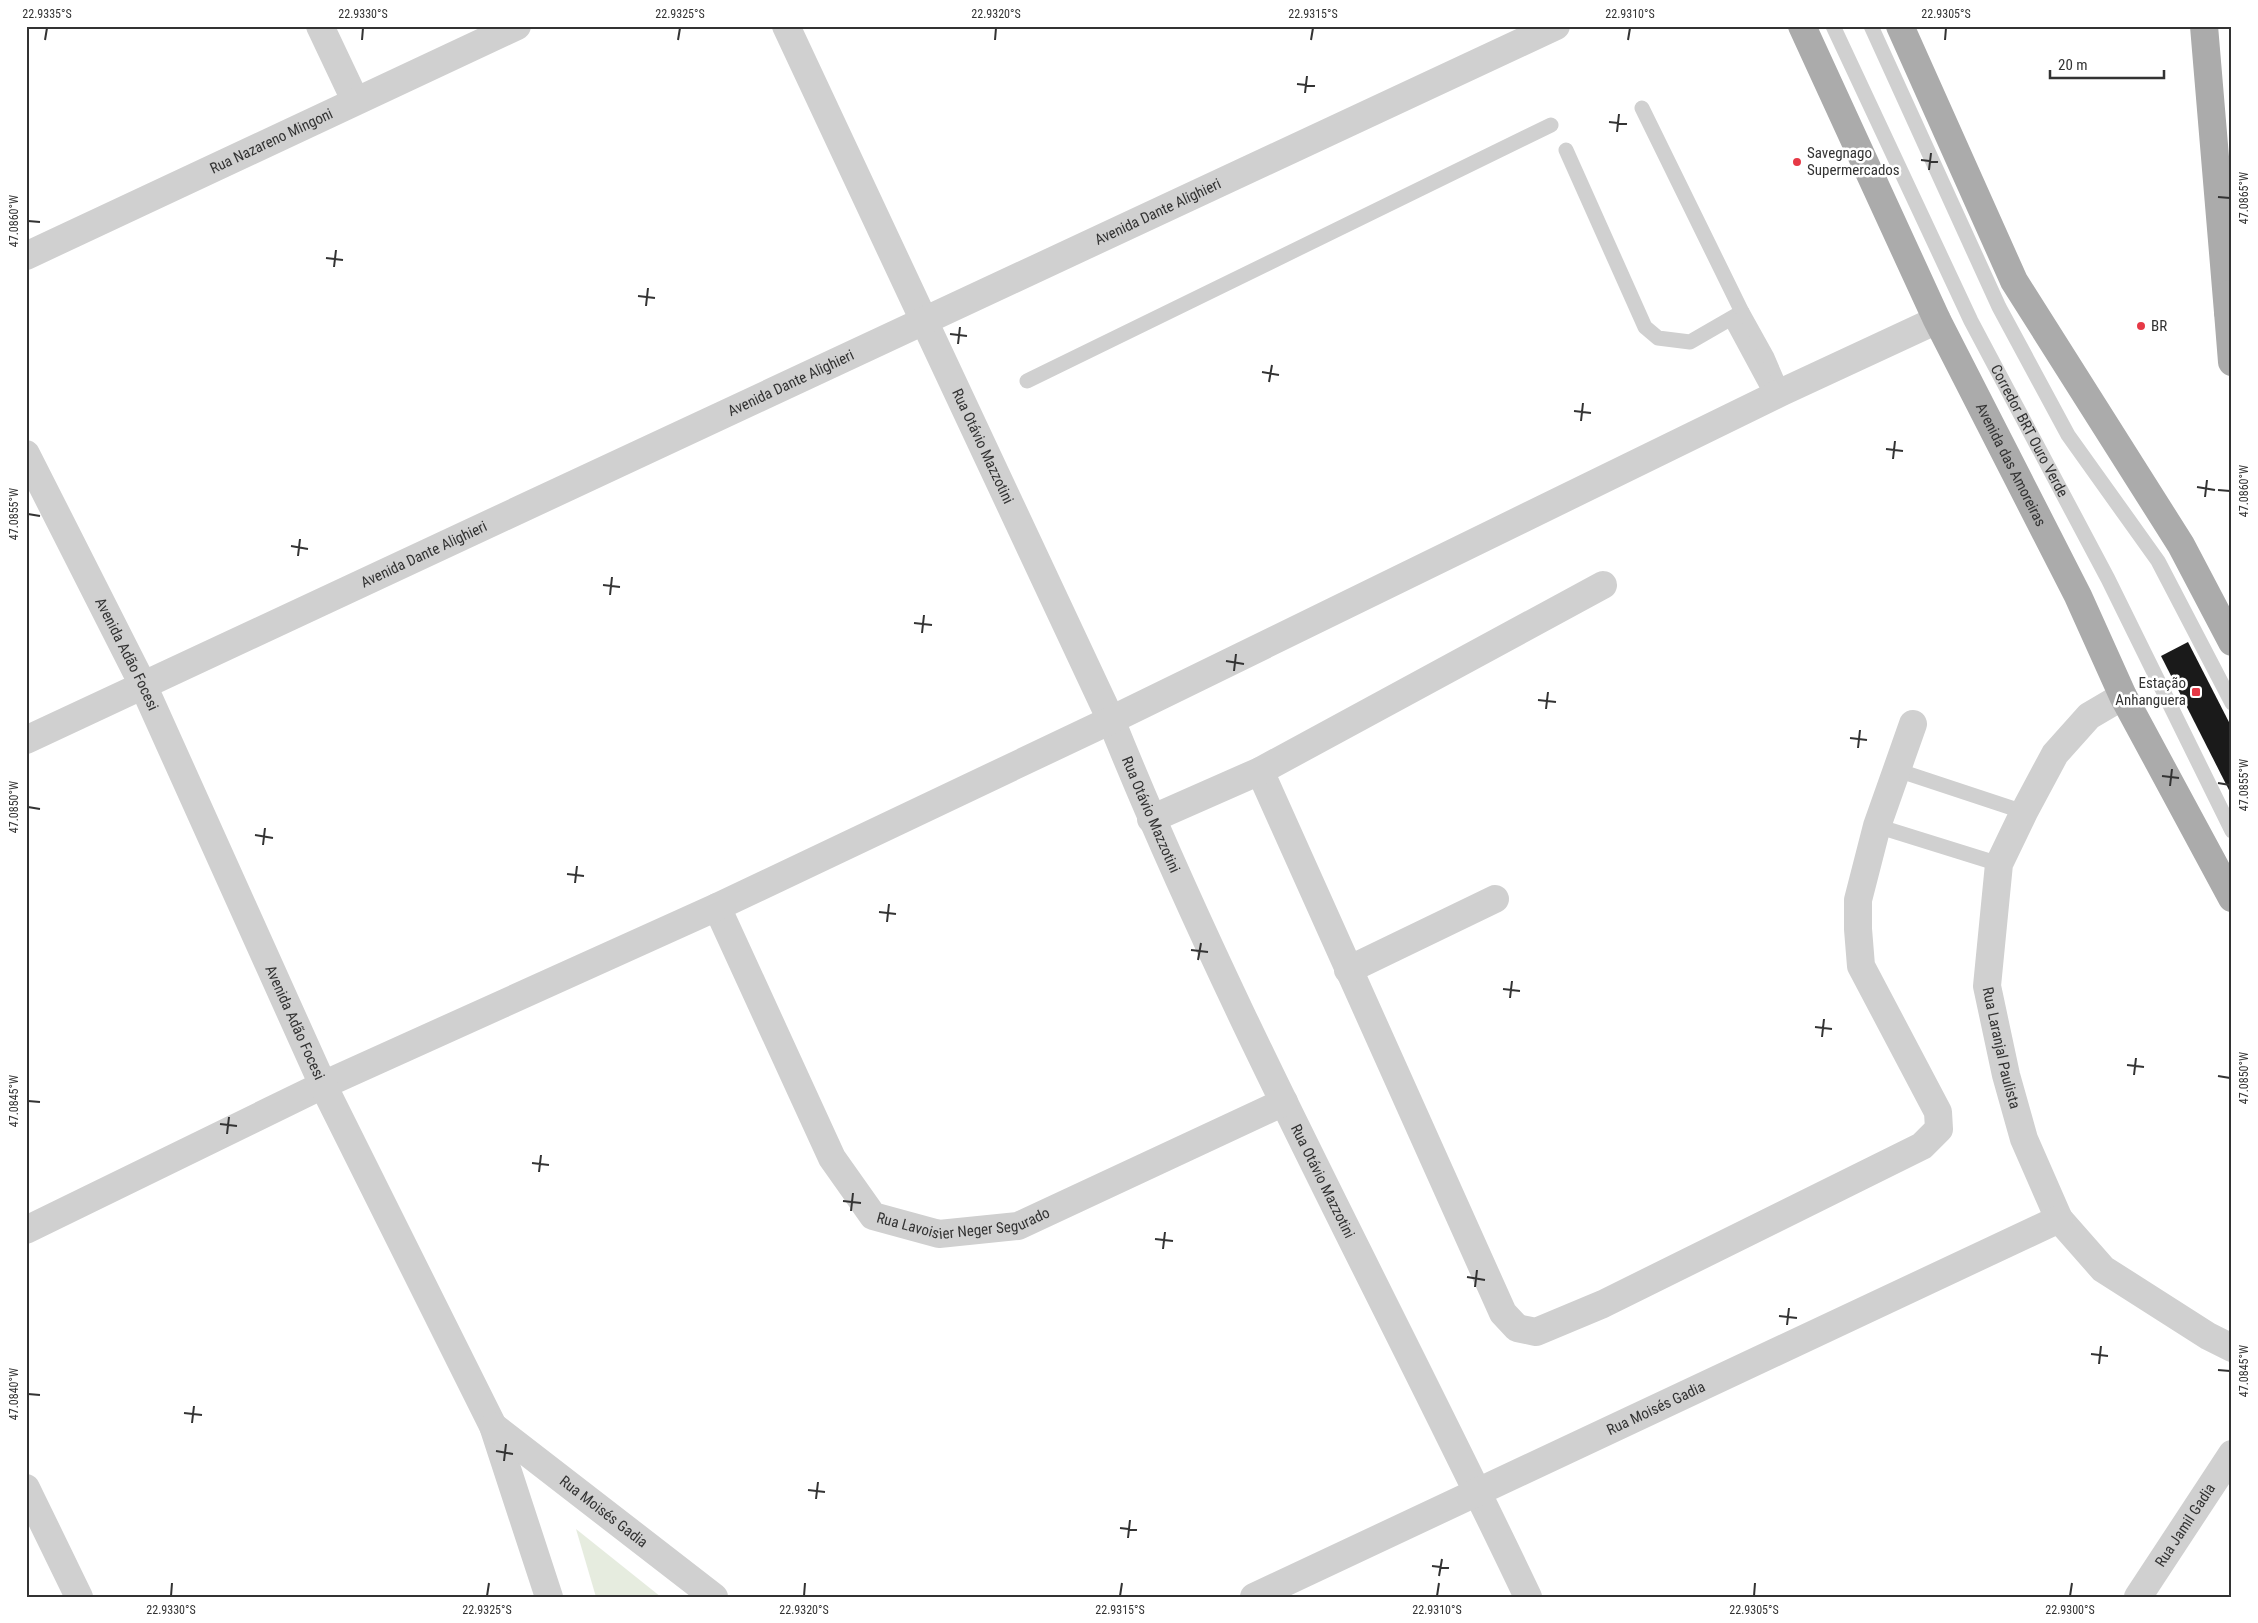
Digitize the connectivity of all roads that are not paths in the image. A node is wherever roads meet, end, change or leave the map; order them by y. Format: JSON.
{"nodes":[{"id":1,"x":320,"y":26,"type":"edge"},
{"id":2,"x":516,"y":26,"type":"edge"},
{"id":3,"x":786,"y":26,"type":"edge"},
{"id":4,"x":1556,"y":26,"type":"edge"},
{"id":5,"x":1802,"y":26,"type":"edge"},
{"id":6,"x":1833,"y":26,"type":"edge"},
{"id":7,"x":1871,"y":26,"type":"edge"},
{"id":8,"x":1900,"y":26,"type":"edge"},
{"id":9,"x":2204,"y":26,"type":"edge"},
{"id":10,"x":355,"y":100,"type":"junction"},
{"id":11,"x":1642,"y":108,"type":"dead end"},
{"id":12,"x":1550,"y":125,"type":"dead end"},
{"id":13,"x":1566,"y":150,"type":"dead end"},
{"id":14,"x":26,"y":256,"type":"edge"},
{"id":15,"x":2232,"y":261,"type":"edge"},
{"id":16,"x":2228,"y":312,"type":"junction"},
{"id":17,"x":1736,"y":315,"type":"junction"},
{"id":18,"x":924,"y":320,"type":"junction"},
{"id":19,"x":1938,"y":320,"type":"junction"},
{"id":20,"x":2232,"y":362,"type":"edge"},
{"id":21,"x":1027,"y":381,"type":"dead end"},
{"id":22,"x":1778,"y":395,"type":"junction"},
{"id":23,"x":26,"y":454,"type":"edge"},
{"id":24,"x":1603,"y":585,"type":"dead end"},
{"id":25,"x":2232,"y":642,"type":"edge"},
{"id":26,"x":142,"y":685,"type":"junction"},
{"id":27,"x":2123,"y":696,"type":"junction"},
{"id":28,"x":2232,"y":703,"type":"edge"},
{"id":29,"x":1112,"y":720,"type":"junction"},
{"id":30,"x":1913,"y":724,"type":"dead end"},
{"id":31,"x":26,"y":740,"type":"edge"},
{"id":32,"x":1260,"y":770,"type":"junction"},
{"id":33,"x":1897,"y":770,"type":"junction"},
{"id":34,"x":2024,"y":812,"type":"junction"},
{"id":35,"x":1151,"y":819,"type":"junction"},
{"id":36,"x":1877,"y":826,"type":"junction"},
{"id":37,"x":2232,"y":831,"type":"edge"},
{"id":38,"x":1999,"y":864,"type":"junction"},
{"id":39,"x":2232,"y":898,"type":"edge"},
{"id":40,"x":1495,"y":899,"type":"dead end"},
{"id":41,"x":717,"y":907,"type":"junction"},
{"id":42,"x":1348,"y":970,"type":"junction"},
{"id":43,"x":323,"y":1085,"type":"junction"},
{"id":44,"x":1284,"y":1102,"type":"junction"},
{"id":45,"x":2059,"y":1219,"type":"junction"},
{"id":46,"x":26,"y":1230,"type":"edge"},
{"id":47,"x":2232,"y":1348,"type":"edge"},
{"id":48,"x":493,"y":1426,"type":"junction"},
{"id":49,"x":2232,"y":1454,"type":"edge"},
{"id":50,"x":26,"y":1488,"type":"edge"},
{"id":51,"x":1478,"y":1491,"type":"junction"},
{"id":52,"x":79,"y":1597,"type":"edge"},
{"id":53,"x":549,"y":1597,"type":"edge"},
{"id":54,"x":714,"y":1597,"type":"edge"},
{"id":55,"x":1254,"y":1597,"type":"edge"},
{"id":56,"x":1528,"y":1597,"type":"edge"},
{"id":57,"x":2138,"y":1597,"type":"edge"}],
"edges":[{"from":1,"to":10,"type":"street"},
{"from":2,"to":10,"type":"street","name":"Rua Nazareno Mingoni"},
{"from":3,"to":18,"type":"street","name":"Rua Otávio Mazzotini"},
{"from":4,"to":18,"type":"street","name":"Avenida Dante Alighieri"},
{"from":5,"to":19,"type":"main road","name":"Avenida das Amoreiras"},
{"from":6,"to":37,"type":"lane","name":"Corredor BRT Ouro Verde"},
{"from":7,"to":28,"type":"lane"},
{"from":8,"to":25,"type":"main road"},
{"from":9,"to":16,"type":"main road"},
{"from":10,"to":14,"type":"street","name":"Rua Nazareno Mingoni"},
{"from":11,"to":17,"type":"lane"},
{"from":12,"to":21,"type":"lane"},
{"from":13,"to":17,"type":"lane"},
{"from":15,"to":16,"type":"main road"},
{"from":16,"to":20,"type":"main road"},
{"from":17,"to":22,"type":"lane"},
{"from":18,"to":26,"type":"street","name":"Avenida Dante Alighieri"},
{"from":18,"to":29,"type":"street","name":"Rua Otávio Mazzotini"},
{"from":19,"to":22,"type":"street"},
{"from":19,"to":27,"type":"main road","name":"Avenida das Amoreiras"},
{"from":22,"to":29,"type":"street"},
{"from":23,"to":26,"type":"street","name":"Avenida Adão Focesi"},
{"from":24,"to":32,"type":"street"},
{"from":26,"to":31,"type":"street","name":"Avenida Dante Alighieri"},
{"from":26,"to":43,"type":"street","name":"Avenida Adão Focesi"},
{"from":27,"to":34,"type":"street","name":"Rua Laranjal Paulista"},
{"from":27,"to":39,"type":"main road","name":"Avenida das Amoreiras"},
{"from":29,"to":35,"type":"street","name":"Rua Otávio Mazzotini"},
{"from":29,"to":41,"type":"street"},
{"from":30,"to":33,"type":"street"},
{"from":32,"to":35,"type":"street"},
{"from":32,"to":42,"type":"street"},
{"from":33,"to":34,"type":"lane"},
{"from":33,"to":36,"type":"street"},
{"from":34,"to":38,"type":"street","name":"Rua Laranjal Paulista"},
{"from":35,"to":44,"type":"street","name":"Rua Otávio Mazzotini"},
{"from":36,"to":38,"type":"lane"},
{"from":36,"to":42,"type":"street"},
{"from":38,"to":45,"type":"street","name":"Rua Laranjal Paulista"},
{"from":40,"to":42,"type":"street"},
{"from":41,"to":43,"type":"street"},
{"from":41,"to":44,"type":"street","name":"Rua Lavoisier Neger Segurado"},
{"from":43,"to":46,"type":"street"},
{"from":43,"to":48,"type":"street","name":"Avenida Adão Focesi"},
{"from":44,"to":51,"type":"street","name":"Rua Otávio Mazzotini"},
{"from":45,"to":47,"type":"street","name":"Rua Laranjal Paulista"},
{"from":45,"to":51,"type":"street","name":"Rua Moisés Gadia"},
{"from":48,"to":53,"type":"street","name":"Avenida Adão Focesi"},
{"from":48,"to":54,"type":"street","name":"Rua Moisés Gadia"},
{"from":49,"to":57,"type":"street","name":"Rua Jamil Gadia"},
{"from":50,"to":52,"type":"street"},
{"from":51,"to":55,"type":"street","name":"Rua Moisés Gadia"},
{"from":51,"to":56,"type":"street","name":"Rua Otávio Mazzotini"}]}
